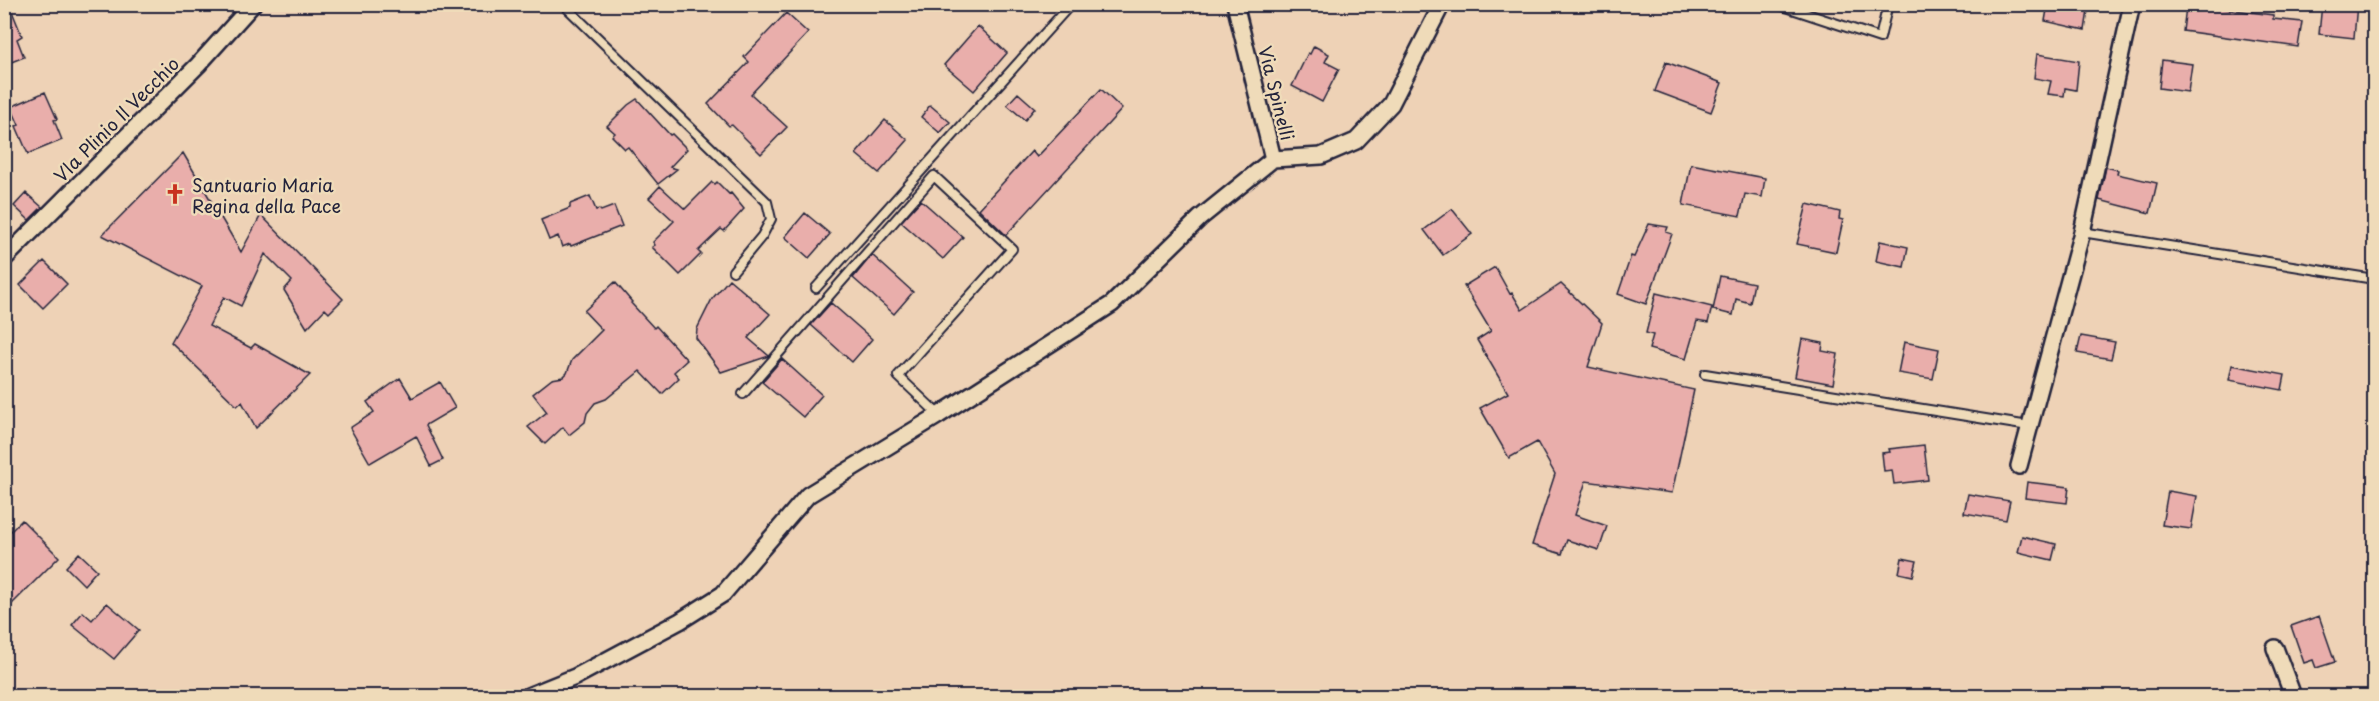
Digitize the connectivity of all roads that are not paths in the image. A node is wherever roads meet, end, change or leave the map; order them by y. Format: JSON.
{"nodes":[{"id":1,"x":253,"y":4,"type":"edge"},
{"id":2,"x":563,"y":4,"type":"edge"},
{"id":3,"x":1071,"y":4,"type":"edge"},
{"id":4,"x":1235,"y":4,"type":"edge"},
{"id":5,"x":1442,"y":4,"type":"edge"},
{"id":6,"x":1777,"y":4,"type":"edge"},
{"id":7,"x":1888,"y":4,"type":"edge"},
{"id":8,"x":2132,"y":4,"type":"edge"},
{"id":9,"x":1273,"y":159,"type":"junction"},
{"id":10,"x":2082,"y":232,"type":"junction"},
{"id":11,"x":4,"y":259,"type":"edge"},
{"id":12,"x":733,"y":271,"type":"dead end"},
{"id":13,"x":2374,"y":279,"type":"edge"},
{"id":14,"x":816,"y":288,"type":"dead end"},
{"id":15,"x":1705,"y":374,"type":"dead end"},
{"id":16,"x":743,"y":394,"type":"dead end"},
{"id":17,"x":939,"y":415,"type":"junction"},
{"id":18,"x":2029,"y":426,"type":"junction"},
{"id":19,"x":2019,"y":466,"type":"dead end"},
{"id":20,"x":2275,"y":648,"type":"dead end"},
{"id":21,"x":528,"y":696,"type":"edge"},
{"id":22,"x":2292,"y":696,"type":"edge"}],
"edges":[{"from":1,"to":11,"type":"street","name":"VIa Plinio Il Vecchio"},
{"from":2,"to":12,"type":"lane"},
{"from":3,"to":14,"type":"lane"},
{"from":4,"to":9,"type":"street","name":"Via Spinelli"},
{"from":5,"to":9,"type":"street","name":"Via Spinelli"},
{"from":6,"to":7,"type":"lane"},
{"from":8,"to":10,"type":"street"},
{"from":9,"to":17,"type":"street"},
{"from":10,"to":13,"type":"lane"},
{"from":10,"to":18,"type":"street"},
{"from":15,"to":18,"type":"lane"},
{"from":16,"to":17,"type":"lane"},
{"from":17,"to":21,"type":"street"},
{"from":18,"to":19,"type":"street"},
{"from":20,"to":22,"type":"street"}]}
